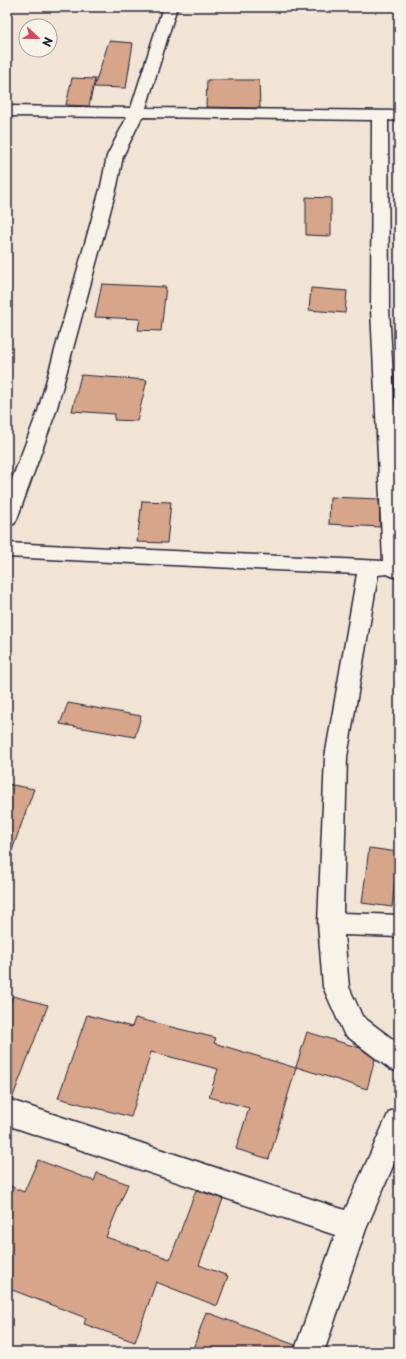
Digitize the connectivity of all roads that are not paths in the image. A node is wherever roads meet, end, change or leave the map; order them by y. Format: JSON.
{"nodes":[{"id":1,"x":170,"y":7,"type":"edge"},
{"id":2,"x":7,"y":111,"type":"edge"},
{"id":3,"x":137,"y":112,"type":"junction"},
{"id":4,"x":380,"y":116,"type":"junction"},
{"id":5,"x":399,"y":116,"type":"edge"},
{"id":6,"x":7,"y":519,"type":"edge"},
{"id":7,"x":7,"y":550,"type":"edge"},
{"id":8,"x":369,"y":567,"type":"junction"},
{"id":9,"x":397,"y":569,"type":"edge"},
{"id":10,"x":330,"y":922,"type":"junction"},
{"id":11,"x":399,"y":926,"type":"edge"},
{"id":12,"x":399,"y":1060,"type":"edge"},
{"id":13,"x":7,"y":1112,"type":"edge"},
{"id":14,"x":399,"y":1121,"type":"edge"},
{"id":15,"x":352,"y":1226,"type":"junction"},
{"id":16,"x":309,"y":1352,"type":"edge"}],
"edges":[{"from":1,"to":3,"type":"street"},
{"from":2,"to":3,"type":"street"},
{"from":3,"to":4,"type":"street"},
{"from":3,"to":6,"type":"street"},
{"from":4,"to":5,"type":"street"},
{"from":4,"to":9,"type":"street"},
{"from":7,"to":8,"type":"street"},
{"from":8,"to":9,"type":"street"},
{"from":8,"to":10,"type":"street"},
{"from":10,"to":11,"type":"street"},
{"from":10,"to":12,"type":"street"},
{"from":13,"to":15,"type":"street"},
{"from":14,"to":15,"type":"street"},
{"from":15,"to":16,"type":"street"}]}
